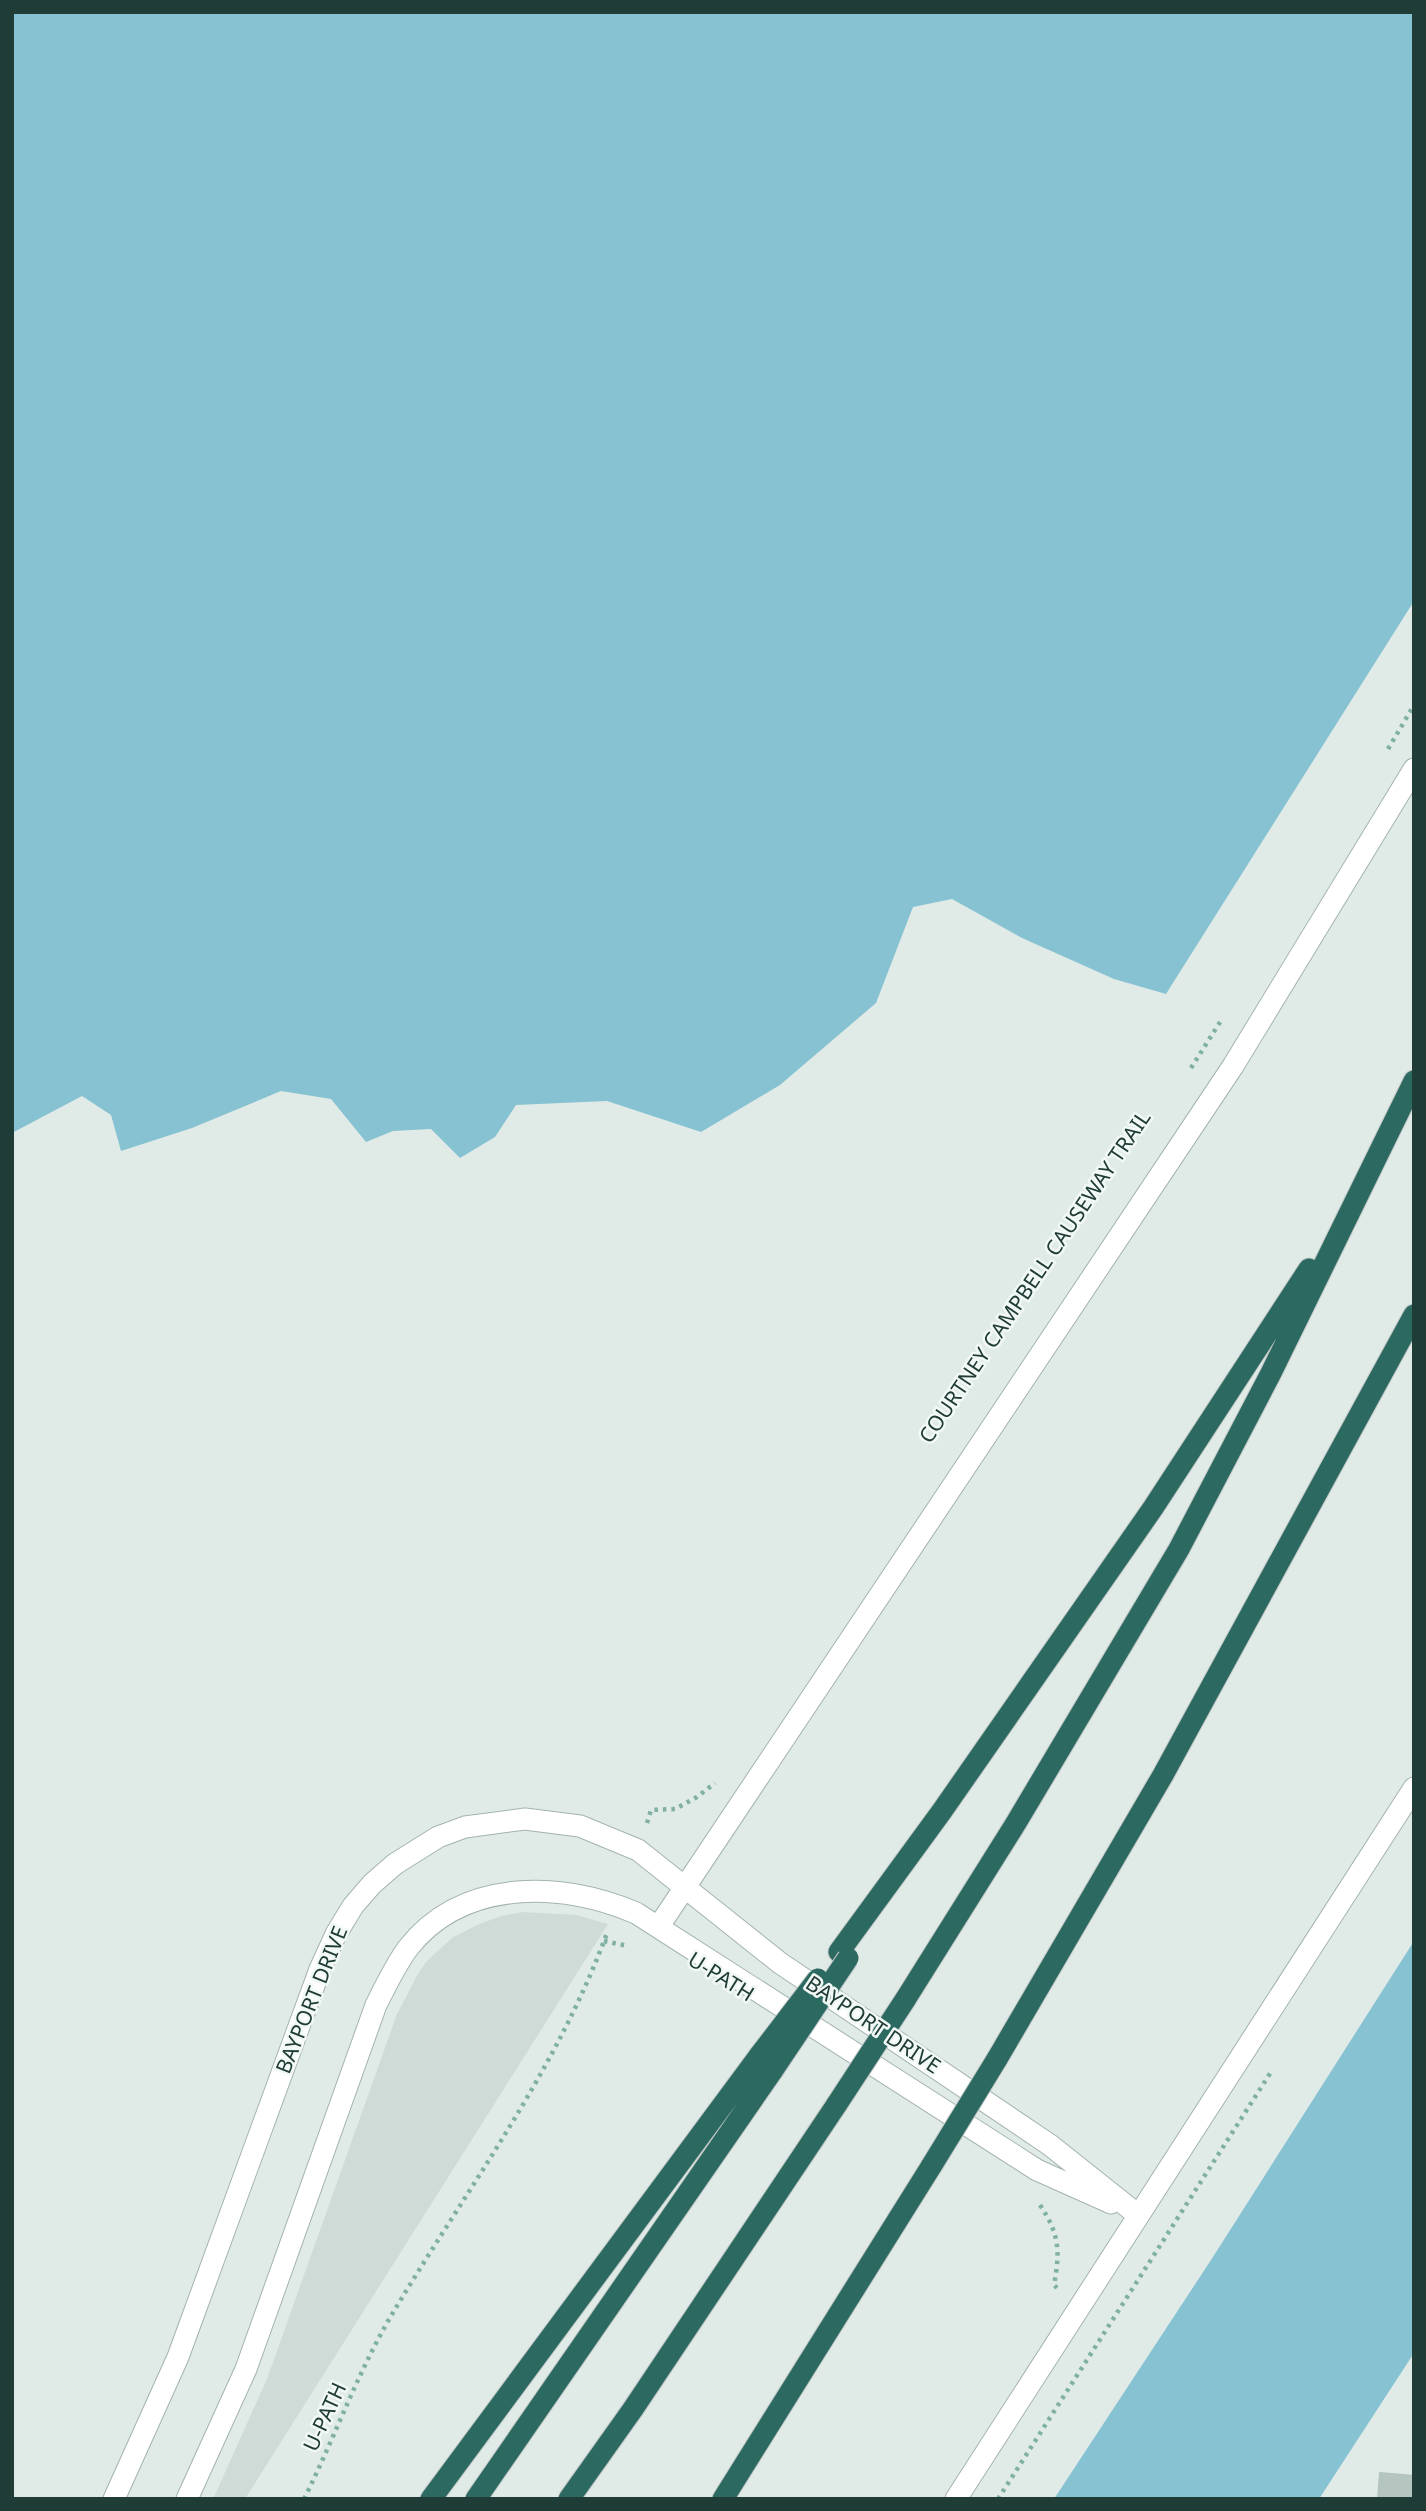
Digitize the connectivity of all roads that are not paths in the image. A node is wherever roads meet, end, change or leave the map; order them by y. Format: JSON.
{"nodes":[{"id":1,"x":1414,"y":769,"type":"edge"},
{"id":2,"x":1414,"y":1081,"type":"edge"},
{"id":3,"x":1382,"y":1143,"type":"junction"},
{"id":4,"x":1414,"y":1315,"type":"edge"},
{"id":5,"x":1414,"y":1788,"type":"edge"},
{"id":6,"x":686,"y":1887,"type":"junction"},
{"id":7,"x":659,"y":1926,"type":"junction"},
{"id":8,"x":766,"y":2063,"type":"junction"},
{"id":9,"x":1138,"y":2215,"type":"junction"},
{"id":10,"x":114,"y":2499,"type":"edge"},
{"id":11,"x":187,"y":2499,"type":"edge"},
{"id":12,"x":431,"y":2499,"type":"edge"},
{"id":13,"x":476,"y":2499,"type":"edge"},
{"id":14,"x":569,"y":2499,"type":"edge"},
{"id":15,"x":723,"y":2499,"type":"edge"},
{"id":16,"x":956,"y":2499,"type":"edge"}],
"edges":[{"from":1,"to":6,"type":"street"},
{"from":2,"to":3,"type":"highway"},
{"from":3,"to":8,"type":"highway","bridge":true},
{"from":3,"to":14,"type":"highway","bridge":true},
{"from":4,"to":15,"type":"highway","bridge":true},
{"from":5,"to":9,"type":"street"},
{"from":6,"to":7,"type":"street"},
{"from":6,"to":9,"type":"street","name":"BAYPORT DRIVE"},
{"from":6,"to":10,"type":"street","name":"BAYPORT DRIVE"},
{"from":7,"to":9,"type":"street","name":"BAYPORT DRIVE"},
{"from":7,"to":11,"type":"street","name":"BAYPORT DRIVE"},
{"from":8,"to":12,"type":"highway"},
{"from":8,"to":13,"type":"highway"},
{"from":9,"to":16,"type":"street"}]}
